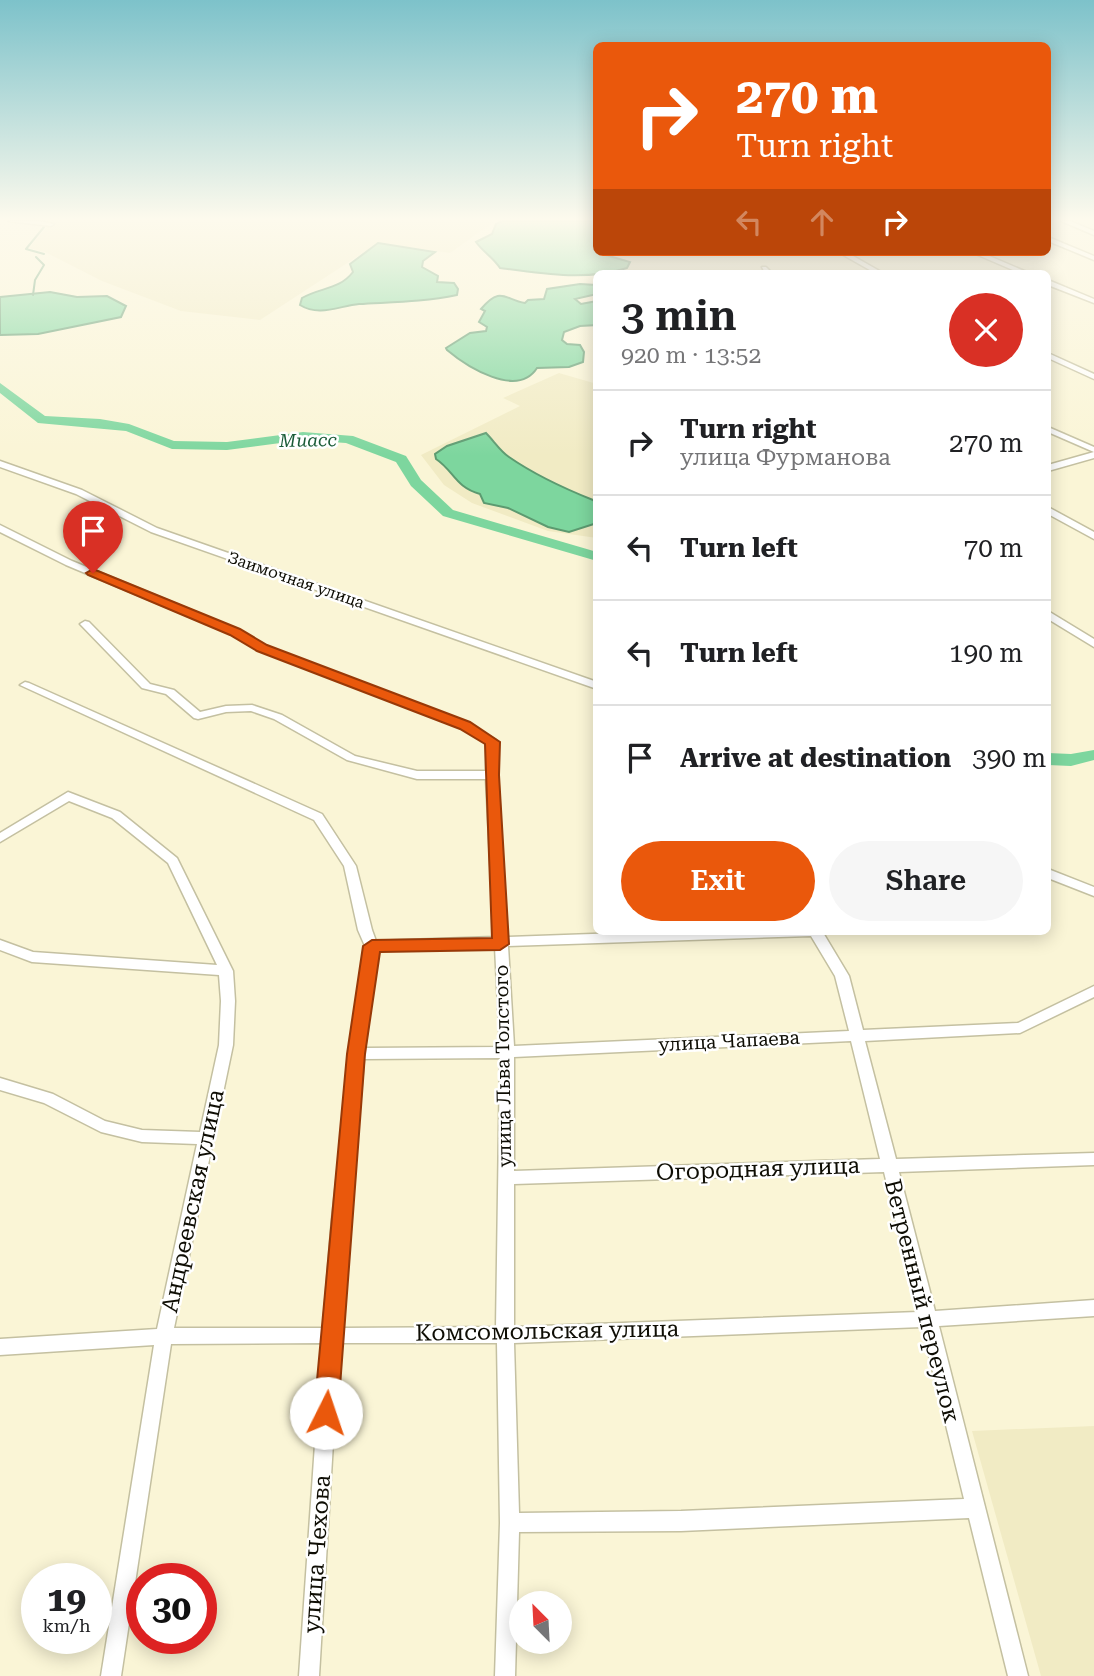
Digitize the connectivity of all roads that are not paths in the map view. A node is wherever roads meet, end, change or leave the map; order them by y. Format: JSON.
{"nodes":[{"id":1,"x":1051,"y":356,"type":"edge"},
{"id":2,"x":1094,"y":377,"type":"edge"},
{"id":3,"x":1051,"y":431,"type":"edge"},
{"id":4,"x":1094,"y":453,"type":"edge"},
{"id":5,"x":0,"y":464,"type":"edge"},
{"id":6,"x":1051,"y":467,"type":"edge"},
{"id":7,"x":1051,"y":512,"type":"edge"},
{"id":8,"x":0,"y":527,"type":"edge"},
{"id":9,"x":1094,"y":536,"type":"edge"},
{"id":10,"x":1051,"y":616,"type":"edge"},
{"id":11,"x":85,"y":624,"type":"dead end"},
{"id":12,"x":1094,"y":644,"type":"edge"},
{"id":13,"x":25,"y":685,"type":"dead end"},
{"id":14,"x":593,"y":685,"type":"edge"},
{"id":15,"x":492,"y":775,"type":"junction"},
{"id":16,"x":68,"y":796,"type":"joint"},
{"id":17,"x":0,"y":838,"type":"edge"},
{"id":18,"x":1051,"y":874,"type":"edge"},
{"id":19,"x":1094,"y":892,"type":"edge"},
{"id":20,"x":736,"y":935,"type":"edge"},
{"id":21,"x":817,"y":935,"type":"edge"},
{"id":22,"x":500,"y":944,"type":"junction"},
{"id":23,"x":0,"y":945,"type":"edge"},
{"id":24,"x":372,"y":946,"type":"junction"},
{"id":25,"x":226,"y":971,"type":"junction"},
{"id":26,"x":1094,"y":991,"type":"edge"},
{"id":27,"x":855,"y":1034,"type":"junction"},
{"id":28,"x":507,"y":1052,"type":"junction"},
{"id":29,"x":356,"y":1054,"type":"junction"},
{"id":30,"x":0,"y":1084,"type":"edge"},
{"id":31,"x":207,"y":1138,"type":"junction"},
{"id":32,"x":1094,"y":1159,"type":"edge"},
{"id":33,"x":888,"y":1164,"type":"junction"},
{"id":34,"x":505,"y":1178,"type":"junction"},
{"id":35,"x":1094,"y":1308,"type":"edge"},
{"id":36,"x":927,"y":1319,"type":"junction"},
{"id":37,"x":331,"y":1335,"type":"junction"},
{"id":38,"x":505,"y":1335,"type":"junction"},
{"id":39,"x":164,"y":1336,"type":"junction"},
{"id":40,"x":0,"y":1347,"type":"edge"},
{"id":41,"x":975,"y":1508,"type":"junction"},
{"id":42,"x":510,"y":1524,"type":"junction"},
{"id":43,"x":111,"y":1676,"type":"edge"},
{"id":44,"x":309,"y":1676,"type":"edge"},
{"id":45,"x":505,"y":1676,"type":"edge"},
{"id":46,"x":1018,"y":1676,"type":"edge"}],
"edges":[{"from":1,"to":2,"type":"street"},
{"from":3,"to":4,"type":"street"},
{"from":4,"to":6,"type":"street"},
{"from":5,"to":14,"type":"street","name":"Заимочная улица"},
{"from":7,"to":9,"type":"street"},
{"from":8,"to":15,"type":"street","name":"улица Льва Толстого"},
{"from":10,"to":12,"type":"street"},
{"from":11,"to":15,"type":"street"},
{"from":13,"to":24,"type":"street","name":"улица Чехова"},
{"from":15,"to":22,"type":"street","name":"улица Льва Толстого"},
{"from":16,"to":17,"type":"street"},
{"from":16,"to":25,"type":"street","name":"Андреевская улица"},
{"from":18,"to":19,"type":"street"},
{"from":20,"to":22,"type":"street"},
{"from":21,"to":27,"type":"street","name":"Ветренный переулок"},
{"from":22,"to":24,"type":"street"},
{"from":22,"to":28,"type":"street","name":"улица Льва Толстого"},
{"from":23,"to":25,"type":"street"},
{"from":24,"to":29,"type":"street","name":"улица Чехова"},
{"from":25,"to":31,"type":"street","name":"Андреевская улица"},
{"from":26,"to":27,"type":"street","name":"улица Чапаева"},
{"from":27,"to":28,"type":"street","name":"улица Чапаева"},
{"from":27,"to":33,"type":"street","name":"Ветренный переулок"},
{"from":28,"to":29,"type":"street","name":"улица Чапаева"},
{"from":28,"to":34,"type":"street","name":"улица Льва Толстого"},
{"from":29,"to":37,"type":"street","name":"улица Чехова"},
{"from":30,"to":31,"type":"street"},
{"from":31,"to":39,"type":"street","name":"Андреевская улица"},
{"from":32,"to":33,"type":"street","name":"Огородная улица"},
{"from":33,"to":34,"type":"street","name":"Огородная улица"},
{"from":33,"to":36,"type":"street","name":"Ветренный переулок"},
{"from":34,"to":38,"type":"street","name":"улица Льва Толстого"},
{"from":35,"to":36,"type":"street","name":"Комсомольская улица"},
{"from":36,"to":38,"type":"street","name":"Комсомольская улица"},
{"from":36,"to":41,"type":"street","name":"Ветренный переулок"},
{"from":37,"to":38,"type":"street","name":"Комсомольская улица"},
{"from":37,"to":39,"type":"street","name":"Комсомольская улица"},
{"from":37,"to":44,"type":"street","name":"улица Чехова"},
{"from":38,"to":42,"type":"street","name":"улица Льва Толстого"},
{"from":39,"to":40,"type":"street","name":"Комсомольская улица"},
{"from":39,"to":43,"type":"street","name":"Андреевская улица"},
{"from":41,"to":42,"type":"street"},
{"from":41,"to":46,"type":"street","name":"Ветренный переулок"},
{"from":42,"to":45,"type":"street","name":"улица Льва Толстого"}]}
